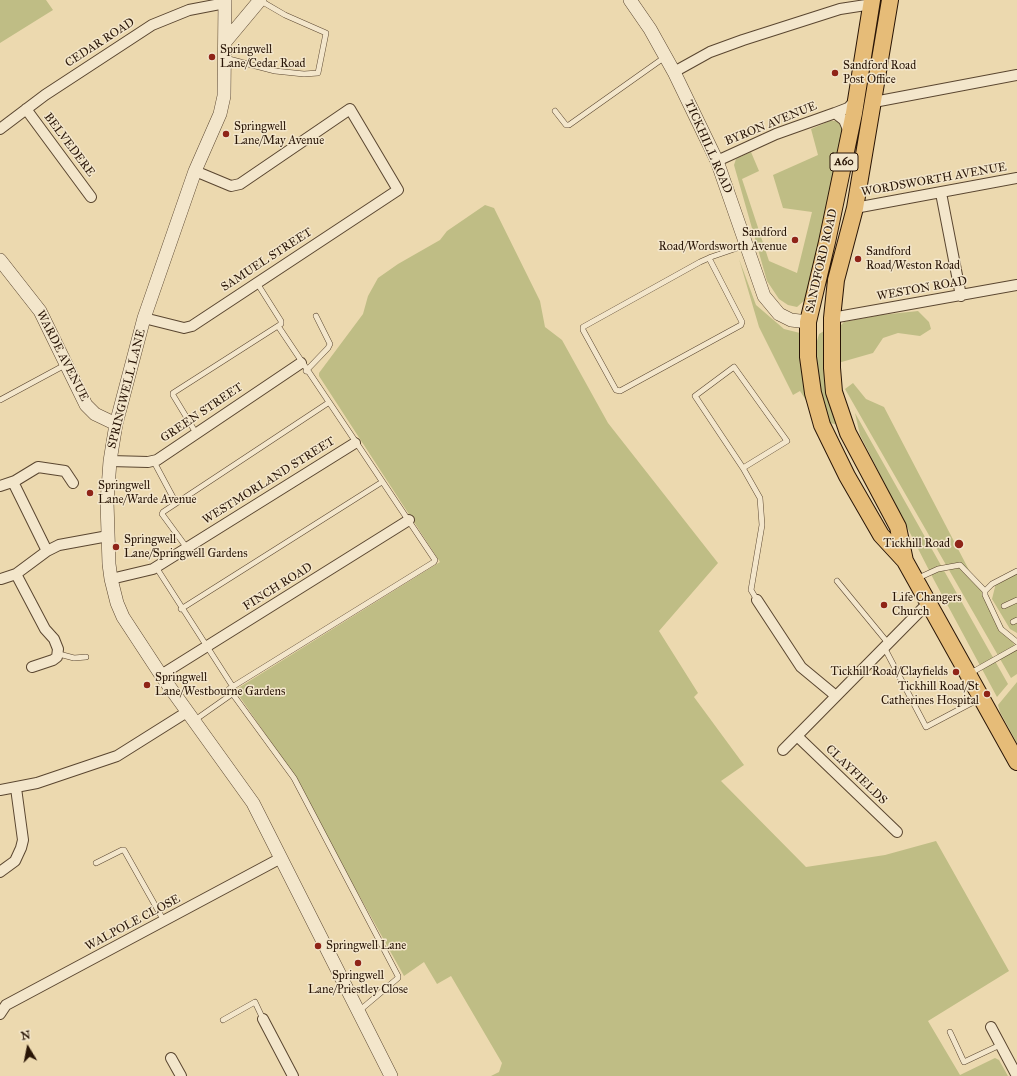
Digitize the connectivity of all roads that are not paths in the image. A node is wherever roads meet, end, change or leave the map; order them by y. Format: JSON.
{"nodes":[{"id":1,"x":260,"y":0,"type":"edge"},
{"id":2,"x":630,"y":0,"type":"edge"},
{"id":3,"x":890,"y":0,"type":"edge"},
{"id":4,"x":225,"y":1,"type":"edge"},
{"id":5,"x":872,"y":2,"type":"edge"},
{"id":6,"x":225,"y":42,"type":"junction"},
{"id":7,"x":665,"y":56,"type":"junction"},
{"id":8,"x":224,"y":58,"type":"junction"},
{"id":9,"x":674,"y":72,"type":"junction"},
{"id":10,"x":1017,"y":76,"type":"edge"},
{"id":11,"x":856,"y":100,"type":"junction"},
{"id":12,"x":874,"y":102,"type":"junction"},
{"id":13,"x":26,"y":109,"type":"junction"},
{"id":14,"x":556,"y":111,"type":"dead end"},
{"id":15,"x":835,"y":113,"type":"junction"},
{"id":16,"x":0,"y":129,"type":"edge"},
{"id":17,"x":850,"y":134,"type":"junction"},
{"id":18,"x":717,"y":161,"type":"junction"},
{"id":19,"x":195,"y":171,"type":"junction"},
{"id":20,"x":1017,"y":178,"type":"edge"},
{"id":21,"x":941,"y":193,"type":"junction"},
{"id":22,"x":91,"y":197,"type":"dead end"},
{"id":23,"x":855,"y":208,"type":"junction"},
{"id":24,"x":747,"y":245,"type":"junction"},
{"id":25,"x":709,"y":258,"type":"junction"},
{"id":26,"x":0,"y":260,"type":"edge"},
{"id":27,"x":257,"y":283,"type":"junction"},
{"id":28,"x":1017,"y":285,"type":"edge"},
{"id":29,"x":961,"y":296,"type":"junction"},
{"id":30,"x":316,"y":316,"type":"dead end"},
{"id":31,"x":144,"y":318,"type":"junction"},
{"id":32,"x":832,"y":318,"type":"junction"},
{"id":33,"x":808,"y":322,"type":"junction"},
{"id":34,"x":278,"y":326,"type":"junction"},
{"id":35,"x":66,"y":364,"type":"junction"},
{"id":36,"x":304,"y":367,"type":"junction"},
{"id":37,"x":0,"y":400,"type":"edge"},
{"id":38,"x":328,"y":403,"type":"junction"},
{"id":39,"x":116,"y":424,"type":"junction"},
{"id":40,"x":196,"y":433,"type":"junction"},
{"id":41,"x":355,"y":443,"type":"junction"},
{"id":42,"x":153,"y":460,"type":"junction"},
{"id":43,"x":110,"y":461,"type":"junction"},
{"id":44,"x":744,"y":468,"type":"junction"},
{"id":45,"x":13,"y":482,"type":"junction"},
{"id":46,"x":382,"y":482,"type":"junction"},
{"id":47,"x":72,"y":483,"type":"dead end"},
{"id":48,"x":0,"y":486,"type":"edge"},
{"id":49,"x":176,"y":503,"type":"junction"},
{"id":50,"x":409,"y":520,"type":"junction"},
{"id":51,"x":108,"y":536,"type":"junction"},
{"id":52,"x":187,"y":548,"type":"junction"},
{"id":53,"x":47,"y":551,"type":"junction"},
{"id":54,"x":905,"y":561,"type":"junction"},
{"id":55,"x":156,"y":567,"type":"junction"},
{"id":56,"x":1017,"y":571,"type":"edge"},
{"id":57,"x":16,"y":574,"type":"junction"},
{"id":58,"x":1,"y":579,"type":"edge"},
{"id":59,"x":111,"y":579,"type":"junction"},
{"id":60,"x":915,"y":580,"type":"junction"},
{"id":61,"x":837,"y":581,"type":"dead end"},
{"id":62,"x":985,"y":591,"type":"junction"},
{"id":63,"x":757,"y":600,"type":"joint"},
{"id":64,"x":1017,"y":600,"type":"edge"},
{"id":65,"x":928,"y":603,"type":"junction"},
{"id":66,"x":1004,"y":606,"type":"dead end"},
{"id":67,"x":181,"y":609,"type":"junction"},
{"id":68,"x":1017,"y":642,"type":"edge"},
{"id":69,"x":886,"y":645,"type":"junction"},
{"id":70,"x":1017,"y":647,"type":"edge"},
{"id":71,"x":206,"y":648,"type":"junction"},
{"id":72,"x":58,"y":654,"type":"junction"},
{"id":73,"x":86,"y":657,"type":"dead end"},
{"id":74,"x":32,"y":667,"type":"dead end"},
{"id":75,"x":968,"y":674,"type":"junction"},
{"id":76,"x":161,"y":676,"type":"junction"},
{"id":77,"x":233,"y":687,"type":"junction"},
{"id":78,"x":232,"y":694,"type":"junction"},
{"id":79,"x":836,"y":696,"type":"junction"},
{"id":80,"x":982,"y":698,"type":"junction"},
{"id":81,"x":191,"y":716,"type":"junction"},
{"id":82,"x":797,"y":736,"type":"junction"},
{"id":83,"x":783,"y":750,"type":"dead end"},
{"id":84,"x":1017,"y":762,"type":"edge"},
{"id":85,"x":16,"y":788,"type":"junction"},
{"id":86,"x":0,"y":790,"type":"edge"},
{"id":87,"x":897,"y":832,"type":"dead end"},
{"id":88,"x":281,"y":858,"type":"junction"},
{"id":89,"x":96,"y":863,"type":"dead end"},
{"id":90,"x":0,"y":872,"type":"edge"},
{"id":91,"x":164,"y":921,"type":"junction"},
{"id":92,"x":359,"y":1011,"type":"junction"},
{"id":93,"x":0,"y":1014,"type":"edge"},
{"id":94,"x":264,"y":1019,"type":"joint"},
{"id":95,"x":223,"y":1020,"type":"dead end"},
{"id":96,"x":991,"y":1027,"type":"dead end"},
{"id":97,"x":950,"y":1032,"type":"dead end"},
{"id":98,"x":1000,"y":1045,"type":"junction"},
{"id":99,"x":171,"y":1058,"type":"dead end"},
{"id":100,"x":181,"y":1076,"type":"edge"},
{"id":101,"x":293,"y":1076,"type":"edge"},
{"id":102,"x":391,"y":1076,"type":"edge"},
{"id":103,"x":1017,"y":1076,"type":"edge"}],
"edges":[{"from":1,"to":6,"type":"street"},
{"from":1,"to":8,"type":"lane"},
{"from":2,"to":7,"type":"street","name":"TICKHILL ROAD"},
{"from":3,"to":12,"type":"main road","name":"SANDFORD ROAD","number":"A60"},
{"from":4,"to":6,"type":"street","name":"SPRINGWELL LANE"},
{"from":4,"to":13,"type":"street","name":"CEDAR ROAD"},
{"from":5,"to":9,"type":"street"},
{"from":5,"to":11,"type":"main road","name":"SANDFORD ROAD","number":"A60"},
{"from":6,"to":8,"type":"street","name":"SPRINGWELL LANE"},
{"from":7,"to":9,"type":"street","name":"TICKHILL ROAD"},
{"from":7,"to":14,"type":"lane"},
{"from":8,"to":19,"type":"street","name":"SPRINGWELL LANE"},
{"from":9,"to":18,"type":"street","name":"TICKHILL ROAD"},
{"from":10,"to":12,"type":"street"},
{"from":11,"to":15,"type":"street","name":"BYRON AVENUE"},
{"from":11,"to":17,"type":"main road","name":"SANDFORD ROAD","number":"A60"},
{"from":12,"to":23,"type":"main road","name":"SANDFORD ROAD","number":"A60"},
{"from":13,"to":16,"type":"street","name":"CEDAR ROAD"},
{"from":13,"to":22,"type":"street","name":"BELVEDERE"},
{"from":15,"to":17,"type":"street","name":"BYRON AVENUE"},
{"from":15,"to":18,"type":"street","name":"BYRON AVENUE"},
{"from":17,"to":33,"type":"main road","name":"SANDFORD ROAD","number":"A60"},
{"from":18,"to":24,"type":"street","name":"TICKHILL ROAD"},
{"from":19,"to":27,"type":"street","name":"SAMUEL STREET"},
{"from":19,"to":31,"type":"street","name":"SPRINGWELL LANE"},
{"from":20,"to":21,"type":"street","name":"WORDSWORTH AVENUE"},
{"from":21,"to":23,"type":"street","name":"WORDSWORTH AVENUE"},
{"from":21,"to":29,"type":"street"},
{"from":23,"to":32,"type":"main road","name":"SANDFORD ROAD","number":"A60"},
{"from":24,"to":25,"type":"lane"},
{"from":24,"to":33,"type":"street","name":"TICKHILL ROAD"},
{"from":25,"to":25,"type":"lane"},
{"from":26,"to":35,"type":"street","name":"WARDE AVENUE"},
{"from":27,"to":31,"type":"street","name":"SAMUEL STREET"},
{"from":27,"to":34,"type":"lane"},
{"from":28,"to":29,"type":"street","name":"WESTON ROAD"},
{"from":29,"to":32,"type":"street","name":"WESTON ROAD"},
{"from":30,"to":36,"type":"lane"},
{"from":31,"to":39,"type":"street","name":"SPRINGWELL LANE"},
{"from":32,"to":33,"type":"main road","name":"SANDFORD ROAD"},
{"from":32,"to":54,"type":"main road","number":"A60"},
{"from":33,"to":54,"type":"main road","number":"A60"},
{"from":34,"to":36,"type":"lane"},
{"from":34,"to":40,"type":"lane"},
{"from":35,"to":37,"type":"lane"},
{"from":35,"to":39,"type":"street","name":"WARDE AVENUE"},
{"from":36,"to":38,"type":"lane"},
{"from":36,"to":40,"type":"street","name":"GREEN STREET"},
{"from":38,"to":41,"type":"lane"},
{"from":38,"to":49,"type":"lane"},
{"from":39,"to":43,"type":"street","name":"SPRINGWELL LANE"},
{"from":40,"to":42,"type":"street","name":"GREEN STREET"},
{"from":41,"to":46,"type":"lane"},
{"from":41,"to":52,"type":"street","name":"WESTMORLAND STREET"},
{"from":42,"to":43,"type":"street","name":"GREEN STREET"},
{"from":42,"to":49,"type":"lane"},
{"from":43,"to":51,"type":"street","name":"SPRINGWELL LANE"},
{"from":44,"to":44,"type":"lane"},
{"from":44,"to":63,"type":"lane"},
{"from":45,"to":47,"type":"street"},
{"from":45,"to":48,"type":"street"},
{"from":45,"to":53,"type":"street"},
{"from":46,"to":50,"type":"lane"},
{"from":46,"to":67,"type":"lane"},
{"from":49,"to":52,"type":"lane"},
{"from":50,"to":71,"type":"street","name":"FINCH ROAD"},
{"from":50,"to":77,"type":"lane"},
{"from":51,"to":53,"type":"street"},
{"from":51,"to":59,"type":"street","name":"SPRINGWELL LANE"},
{"from":52,"to":55,"type":"street","name":"WESTMORLAND STREET"},
{"from":53,"to":57,"type":"street"},
{"from":54,"to":60,"type":"main road","number":"A60"},
{"from":55,"to":59,"type":"street","name":"WESTMORLAND STREET"},
{"from":55,"to":67,"type":"lane"},
{"from":56,"to":62,"type":"lane"},
{"from":57,"to":58,"type":"street"},
{"from":57,"to":72,"type":"street"},
{"from":59,"to":76,"type":"street","name":"SPRINGWELL LANE"},
{"from":60,"to":62,"type":"lane"},
{"from":60,"to":65,"type":"main road","number":"A60"},
{"from":61,"to":69,"type":"lane"},
{"from":62,"to":68,"type":"lane"},
{"from":63,"to":79,"type":"street"},
{"from":64,"to":66,"type":"lane"},
{"from":65,"to":69,"type":"street"},
{"from":65,"to":75,"type":"main road","number":"A60"},
{"from":67,"to":71,"type":"lane"},
{"from":69,"to":79,"type":"street"},
{"from":69,"to":80,"type":"lane"},
{"from":70,"to":75,"type":"lane"},
{"from":71,"to":76,"type":"street","name":"FINCH ROAD"},
{"from":71,"to":77,"type":"lane"},
{"from":72,"to":73,"type":"lane"},
{"from":72,"to":74,"type":"street"},
{"from":75,"to":80,"type":"main road","number":"A60"},
{"from":76,"to":81,"type":"street","name":"SPRINGWELL LANE"},
{"from":77,"to":78,"type":"lane"},
{"from":78,"to":81,"type":"lane"},
{"from":78,"to":92,"type":"lane"},
{"from":79,"to":82,"type":"street"},
{"from":80,"to":84,"type":"main road","number":"A60"},
{"from":81,"to":85,"type":"street"},
{"from":81,"to":88,"type":"street","name":"SPRINGWELL LANE"},
{"from":82,"to":83,"type":"street"},
{"from":82,"to":87,"type":"street","name":"CLAYFIELDS"},
{"from":85,"to":86,"type":"street"},
{"from":85,"to":90,"type":"street"},
{"from":88,"to":91,"type":"street","name":"WALPOLE CLOSE"},
{"from":88,"to":92,"type":"street","name":"SPRINGWELL LANE"},
{"from":89,"to":91,"type":"lane"},
{"from":91,"to":93,"type":"street","name":"WALPOLE CLOSE"},
{"from":92,"to":102,"type":"street","name":"SPRINGWELL LANE"},
{"from":94,"to":95,"type":"lane"},
{"from":94,"to":101,"type":"street"},
{"from":96,"to":98,"type":"street"},
{"from":97,"to":98,"type":"lane"},
{"from":98,"to":103,"type":"street"},
{"from":99,"to":100,"type":"street"}]}
